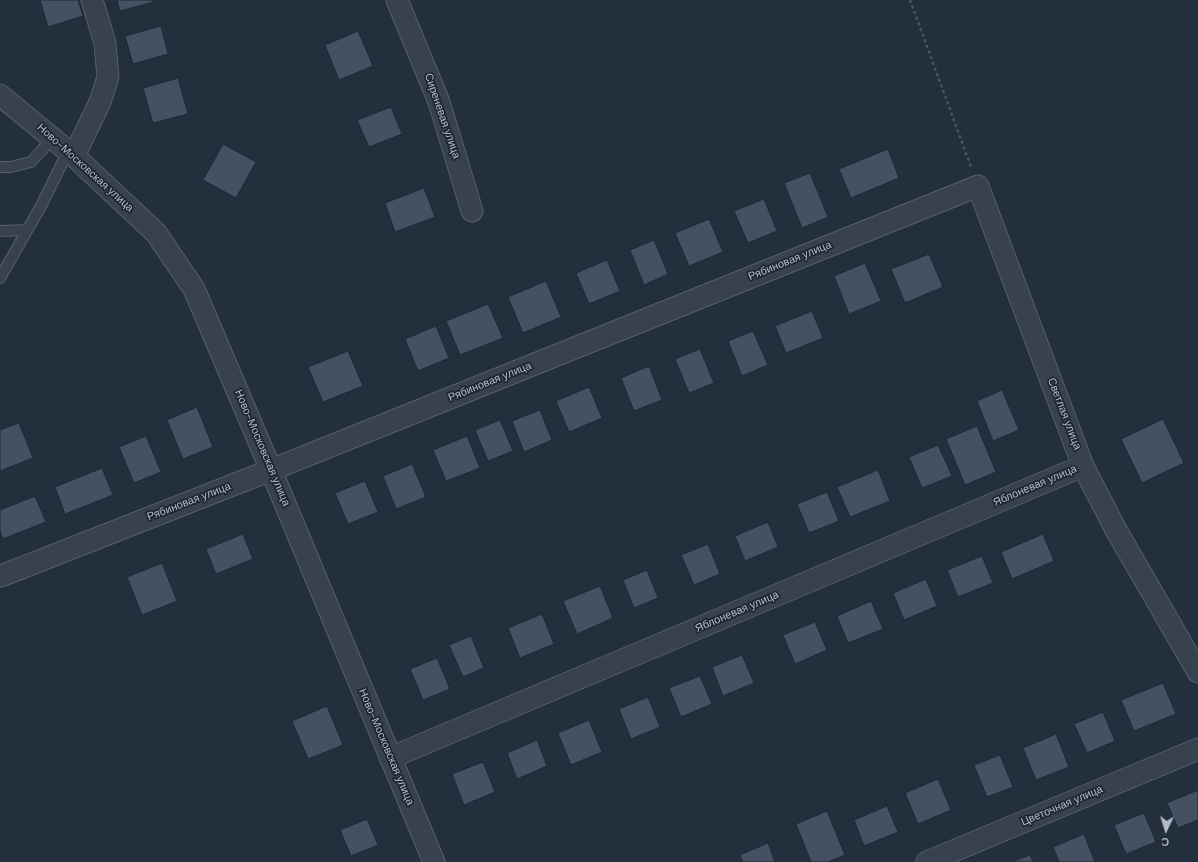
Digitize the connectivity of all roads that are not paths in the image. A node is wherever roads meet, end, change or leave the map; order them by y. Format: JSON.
{"nodes":[{"id":1,"x":92,"y":0,"type":"edge"},
{"id":2,"x":397,"y":0,"type":"edge"},
{"id":3,"x":0,"y":95,"type":"edge"},
{"id":4,"x":52,"y":137,"type":"junction"},
{"id":5,"x":71,"y":153,"type":"junction"},
{"id":6,"x":0,"y":167,"type":"edge"},
{"id":7,"x":978,"y":186,"type":"joint"},
{"id":8,"x":472,"y":211,"type":"dead end"},
{"id":9,"x":27,"y":230,"type":"junction"},
{"id":10,"x":0,"y":231,"type":"edge"},
{"id":11,"x":0,"y":278,"type":"edge"},
{"id":12,"x":1083,"y":466,"type":"junction"},
{"id":13,"x":271,"y":470,"type":"junction"},
{"id":14,"x":1,"y":576,"type":"edge"},
{"id":15,"x":1198,"y":672,"type":"edge"},
{"id":16,"x":1198,"y":749,"type":"edge"},
{"id":17,"x":390,"y":758,"type":"junction"},
{"id":18,"x":434,"y":862,"type":"edge"},
{"id":19,"x":926,"y":862,"type":"edge"}],
"edges":[{"from":1,"to":5,"type":"street"},
{"from":2,"to":8,"type":"street","name":"Сиреневая улица"},
{"from":3,"to":4,"type":"street","name":"Ново-Московская улица"},
{"from":4,"to":5,"type":"street","name":"Ново-Московская улица"},
{"from":4,"to":6,"type":"lane"},
{"from":5,"to":9,"type":"lane"},
{"from":5,"to":13,"type":"street","name":"Ново-Московская улица"},
{"from":7,"to":12,"type":"street","name":"Светлая улица"},
{"from":7,"to":13,"type":"street","name":"Рябиновая улица"},
{"from":9,"to":10,"type":"lane"},
{"from":9,"to":11,"type":"lane"},
{"from":12,"to":15,"type":"street","name":"Светлая улица"},
{"from":12,"to":17,"type":"street","name":"Яблоневая улица"},
{"from":13,"to":14,"type":"street","name":"Рябиновая улица"},
{"from":13,"to":17,"type":"street","name":"Ново-Московская улица"},
{"from":16,"to":19,"type":"street","name":"Цветочная улица"},
{"from":17,"to":18,"type":"street","name":"Ново-Московская улица"}]}
